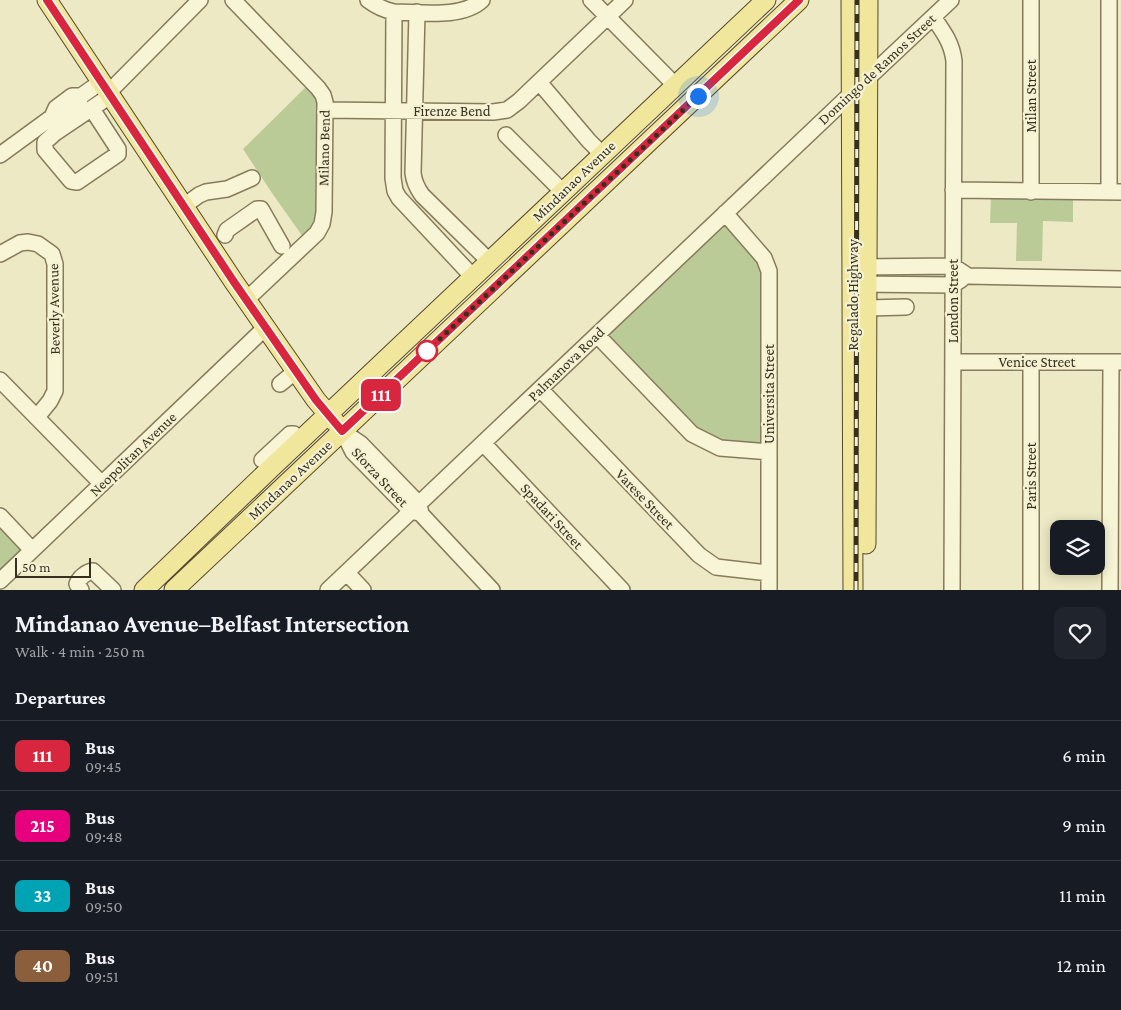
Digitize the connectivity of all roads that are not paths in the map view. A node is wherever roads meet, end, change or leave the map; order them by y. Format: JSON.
{"nodes":[{"id":1,"x":47,"y":0,"type":"edge"},
{"id":2,"x":200,"y":0,"type":"edge"},
{"id":3,"x":233,"y":0,"type":"edge"},
{"id":4,"x":368,"y":0,"type":"edge"},
{"id":5,"x":482,"y":0,"type":"edge"},
{"id":6,"x":591,"y":0,"type":"edge"},
{"id":7,"x":625,"y":0,"type":"edge"},
{"id":8,"x":766,"y":0,"type":"edge"},
{"id":9,"x":799,"y":0,"type":"edge"},
{"id":10,"x":851,"y":0,"type":"edge"},
{"id":11,"x":868,"y":0,"type":"edge"},
{"id":12,"x":951,"y":0,"type":"edge"},
{"id":13,"x":1030,"y":0,"type":"edge"},
{"id":14,"x":1109,"y":0,"type":"edge"},
{"id":15,"x":394,"y":12,"type":"junction"},
{"id":16,"x":416,"y":12,"type":"junction"},
{"id":17,"x":607,"y":17,"type":"junction"},
{"id":18,"x":933,"y":17,"type":"junction"},
{"id":19,"x":868,"y":78,"type":"junction"},
{"id":20,"x":539,"y":82,"type":"junction"},
{"id":21,"x":675,"y":85,"type":"junction"},
{"id":22,"x":106,"y":90,"type":"junction"},
{"id":23,"x":852,"y":93,"type":"junction"},
{"id":24,"x":92,"y":109,"type":"junction"},
{"id":25,"x":326,"y":110,"type":"junction"},
{"id":26,"x":394,"y":111,"type":"junction"},
{"id":27,"x":414,"y":111,"type":"junction"},
{"id":28,"x":506,"y":136,"type":"dead end"},
{"id":29,"x":803,"y":139,"type":"joint"},
{"id":30,"x":0,"y":154,"type":"edge"},
{"id":31,"x":602,"y":154,"type":"junction"},
{"id":32,"x":252,"y":178,"type":"dead end"},
{"id":33,"x":953,"y":190,"type":"junction"},
{"id":34,"x":563,"y":192,"type":"junction"},
{"id":35,"x":1031,"y":192,"type":"junction"},
{"id":36,"x":1115,"y":192,"type":"edge"},
{"id":37,"x":184,"y":206,"type":"junction"},
{"id":38,"x":725,"y":213,"type":"junction"},
{"id":39,"x":225,"y":234,"type":"dead end"},
{"id":40,"x":282,"y":246,"type":"dead end"},
{"id":41,"x":0,"y":254,"type":"edge"},
{"id":42,"x":489,"y":261,"type":"junction"},
{"id":43,"x":953,"y":266,"type":"junction"},
{"id":44,"x":868,"y":275,"type":"junction"},
{"id":45,"x":473,"y":276,"type":"junction"},
{"id":46,"x":968,"y":276,"type":"junction"},
{"id":47,"x":1121,"y":279,"type":"edge"},
{"id":48,"x":953,"y":285,"type":"junction"},
{"id":49,"x":246,"y":299,"type":"junction"},
{"id":50,"x":906,"y":307,"type":"dead end"},
{"id":51,"x":867,"y":308,"type":"junction"},
{"id":52,"x":266,"y":327,"type":"junction"},
{"id":53,"x":597,"y":335,"type":"junction"},
{"id":54,"x":953,"y":362,"type":"junction"},
{"id":55,"x":1031,"y":362,"type":"junction"},
{"id":56,"x":1116,"y":362,"type":"edge"},
{"id":57,"x":296,"y":371,"type":"junction"},
{"id":58,"x":0,"y":380,"type":"edge"},
{"id":59,"x":280,"y":384,"type":"dead end"},
{"id":60,"x":540,"y":389,"type":"junction"},
{"id":61,"x":328,"y":414,"type":"junction"},
{"id":62,"x":37,"y":417,"type":"junction"},
{"id":63,"x":342,"y":431,"type":"junction"},
{"id":64,"x":483,"y":443,"type":"junction"},
{"id":65,"x":769,"y":452,"type":"junction"},
{"id":66,"x":102,"y":484,"type":"junction"},
{"id":67,"x":417,"y":510,"type":"junction"},
{"id":68,"x":0,"y":516,"type":"edge"},
{"id":69,"x":32,"y":550,"type":"junction"},
{"id":70,"x":347,"y":573,"type":"junction"},
{"id":71,"x":769,"y":573,"type":"junction"},
{"id":72,"x":0,"y":581,"type":"edge"},
{"id":73,"x":81,"y":590,"type":"edge"},
{"id":74,"x":113,"y":590,"type":"edge"},
{"id":75,"x":144,"y":590,"type":"edge"},
{"id":76,"x":175,"y":590,"type":"edge"},
{"id":77,"x":328,"y":590,"type":"edge"},
{"id":78,"x":363,"y":590,"type":"edge"},
{"id":79,"x":492,"y":590,"type":"edge"},
{"id":80,"x":622,"y":590,"type":"edge"},
{"id":81,"x":769,"y":590,"type":"edge"},
{"id":82,"x":853,"y":590,"type":"edge"},
{"id":83,"x":866,"y":590,"type":"edge"},
{"id":84,"x":952,"y":590,"type":"edge"},
{"id":85,"x":1031,"y":590,"type":"edge"},
{"id":86,"x":1110,"y":590,"type":"edge"}],
"edges":[{"from":1,"to":22,"type":"main road"},
{"from":2,"to":22,"type":"street"},
{"from":3,"to":25,"type":"street","name":"Milano Bend"},
{"from":4,"to":15,"type":"street"},
{"from":5,"to":16,"type":"street"},
{"from":6,"to":17,"type":"street"},
{"from":7,"to":17,"type":"street","name":"Firenze Bend"},
{"from":8,"to":21,"type":"main road","name":"Mindanao Avenue"},
{"from":9,"to":63,"type":"main road","name":"Mindanao Avenue"},
{"from":10,"to":23,"type":"main road","name":"Regalado Highway"},
{"from":11,"to":19,"type":"main road","name":"Regalado Highway"},
{"from":12,"to":18,"type":"street","name":"Domingo de Ramos Street"},
{"from":13,"to":35,"type":"street","name":"Milan Street"},
{"from":14,"to":36,"type":"street"},
{"from":15,"to":16,"type":"street"},
{"from":15,"to":26,"type":"street"},
{"from":16,"to":27,"type":"street"},
{"from":17,"to":20,"type":"street","name":"Firenze Bend"},
{"from":17,"to":21,"type":"street"},
{"from":18,"to":19,"type":"street","name":"Domingo de Ramos Street"},
{"from":18,"to":33,"type":"street","name":"London Street"},
{"from":19,"to":23,"type":"street","name":"Domingo de Ramos Street"},
{"from":19,"to":44,"type":"main road","name":"Regalado Highway"},
{"from":20,"to":27,"type":"street","name":"Firenze Bend"},
{"from":20,"to":31,"type":"street"},
{"from":21,"to":31,"type":"main road","name":"Mindanao Avenue"},
{"from":22,"to":24,"type":"street"},
{"from":22,"to":30,"type":"street"},
{"from":22,"to":37,"type":"main road"},
{"from":23,"to":29,"type":"street","name":"Domingo de Ramos Street"},
{"from":23,"to":44,"type":"main road","name":"Regalado Highway"},
{"from":24,"to":24,"type":"street"},
{"from":25,"to":26,"type":"street","name":"Firenze Bend"},
{"from":25,"to":49,"type":"street","name":"Milano Bend"},
{"from":26,"to":27,"type":"street","name":"Firenze Bend"},
{"from":26,"to":45,"type":"street"},
{"from":27,"to":42,"type":"street"},
{"from":28,"to":34,"type":"street"},
{"from":29,"to":38,"type":"street","name":"Palmanova Road"},
{"from":31,"to":34,"type":"main road","name":"Mindanao Avenue"},
{"from":32,"to":37,"type":"street"},
{"from":33,"to":35,"type":"street"},
{"from":33,"to":43,"type":"street","name":"London Street"},
{"from":34,"to":42,"type":"main road","name":"Mindanao Avenue"},
{"from":35,"to":36,"type":"street"},
{"from":37,"to":49,"type":"main road"},
{"from":38,"to":53,"type":"street","name":"Palmanova Road"},
{"from":38,"to":65,"type":"street","name":"Universita Street"},
{"from":39,"to":40,"type":"street"},
{"from":41,"to":62,"type":"street","name":"Beverly Avenue"},
{"from":42,"to":45,"type":"main road","name":"Mindanao Avenue"},
{"from":43,"to":44,"type":"street"},
{"from":43,"to":46,"type":"street"},
{"from":43,"to":48,"type":"street","name":"London Street"},
{"from":44,"to":48,"type":"street"},
{"from":44,"to":51,"type":"main road","name":"Regalado Highway"},
{"from":44,"to":82,"type":"main road","name":"Regalado Highway"},
{"from":45,"to":61,"type":"main road","name":"Mindanao Avenue"},
{"from":46,"to":47,"type":"street"},
{"from":46,"to":48,"type":"street"},
{"from":48,"to":54,"type":"street","name":"London Street"},
{"from":49,"to":52,"type":"main road"},
{"from":50,"to":51,"type":"street"},
{"from":51,"to":83,"type":"main road","name":"Regalado Highway"},
{"from":52,"to":57,"type":"main road"},
{"from":52,"to":66,"type":"street","name":"Neopolitan Avenue"},
{"from":53,"to":60,"type":"street","name":"Palmanova Road"},
{"from":53,"to":65,"type":"street"},
{"from":54,"to":55,"type":"street","name":"Venice Street"},
{"from":54,"to":84,"type":"street","name":"London Street"},
{"from":55,"to":56,"type":"street","name":"Venice Street"},
{"from":55,"to":85,"type":"street","name":"Paris Street"},
{"from":56,"to":86,"type":"street"},
{"from":57,"to":59,"type":"street"},
{"from":57,"to":61,"type":"main road"},
{"from":58,"to":62,"type":"street"},
{"from":60,"to":64,"type":"street","name":"Palmanova Road"},
{"from":60,"to":71,"type":"street","name":"Varese Street"},
{"from":61,"to":63,"type":"main road"},
{"from":61,"to":75,"type":"main road","name":"Mindanao Avenue"},
{"from":62,"to":66,"type":"street"},
{"from":63,"to":67,"type":"street","name":"Sforza Street"},
{"from":63,"to":76,"type":"main road","name":"Mindanao Avenue"},
{"from":64,"to":67,"type":"street","name":"Palmanova Road"},
{"from":64,"to":80,"type":"street","name":"Spadari Street"},
{"from":65,"to":71,"type":"street","name":"Universita Street"},
{"from":66,"to":69,"type":"street","name":"Neopolitan Avenue"},
{"from":67,"to":70,"type":"street","name":"Palmanova Road"},
{"from":67,"to":79,"type":"street","name":"Sforza Street"},
{"from":68,"to":69,"type":"street"},
{"from":69,"to":72,"type":"street","name":"Neopolitan Avenue"},
{"from":70,"to":77,"type":"street","name":"Palmanova Road"},
{"from":70,"to":78,"type":"street"},
{"from":71,"to":81,"type":"street","name":"Universita Street"},
{"from":73,"to":74,"type":"street"}]}
